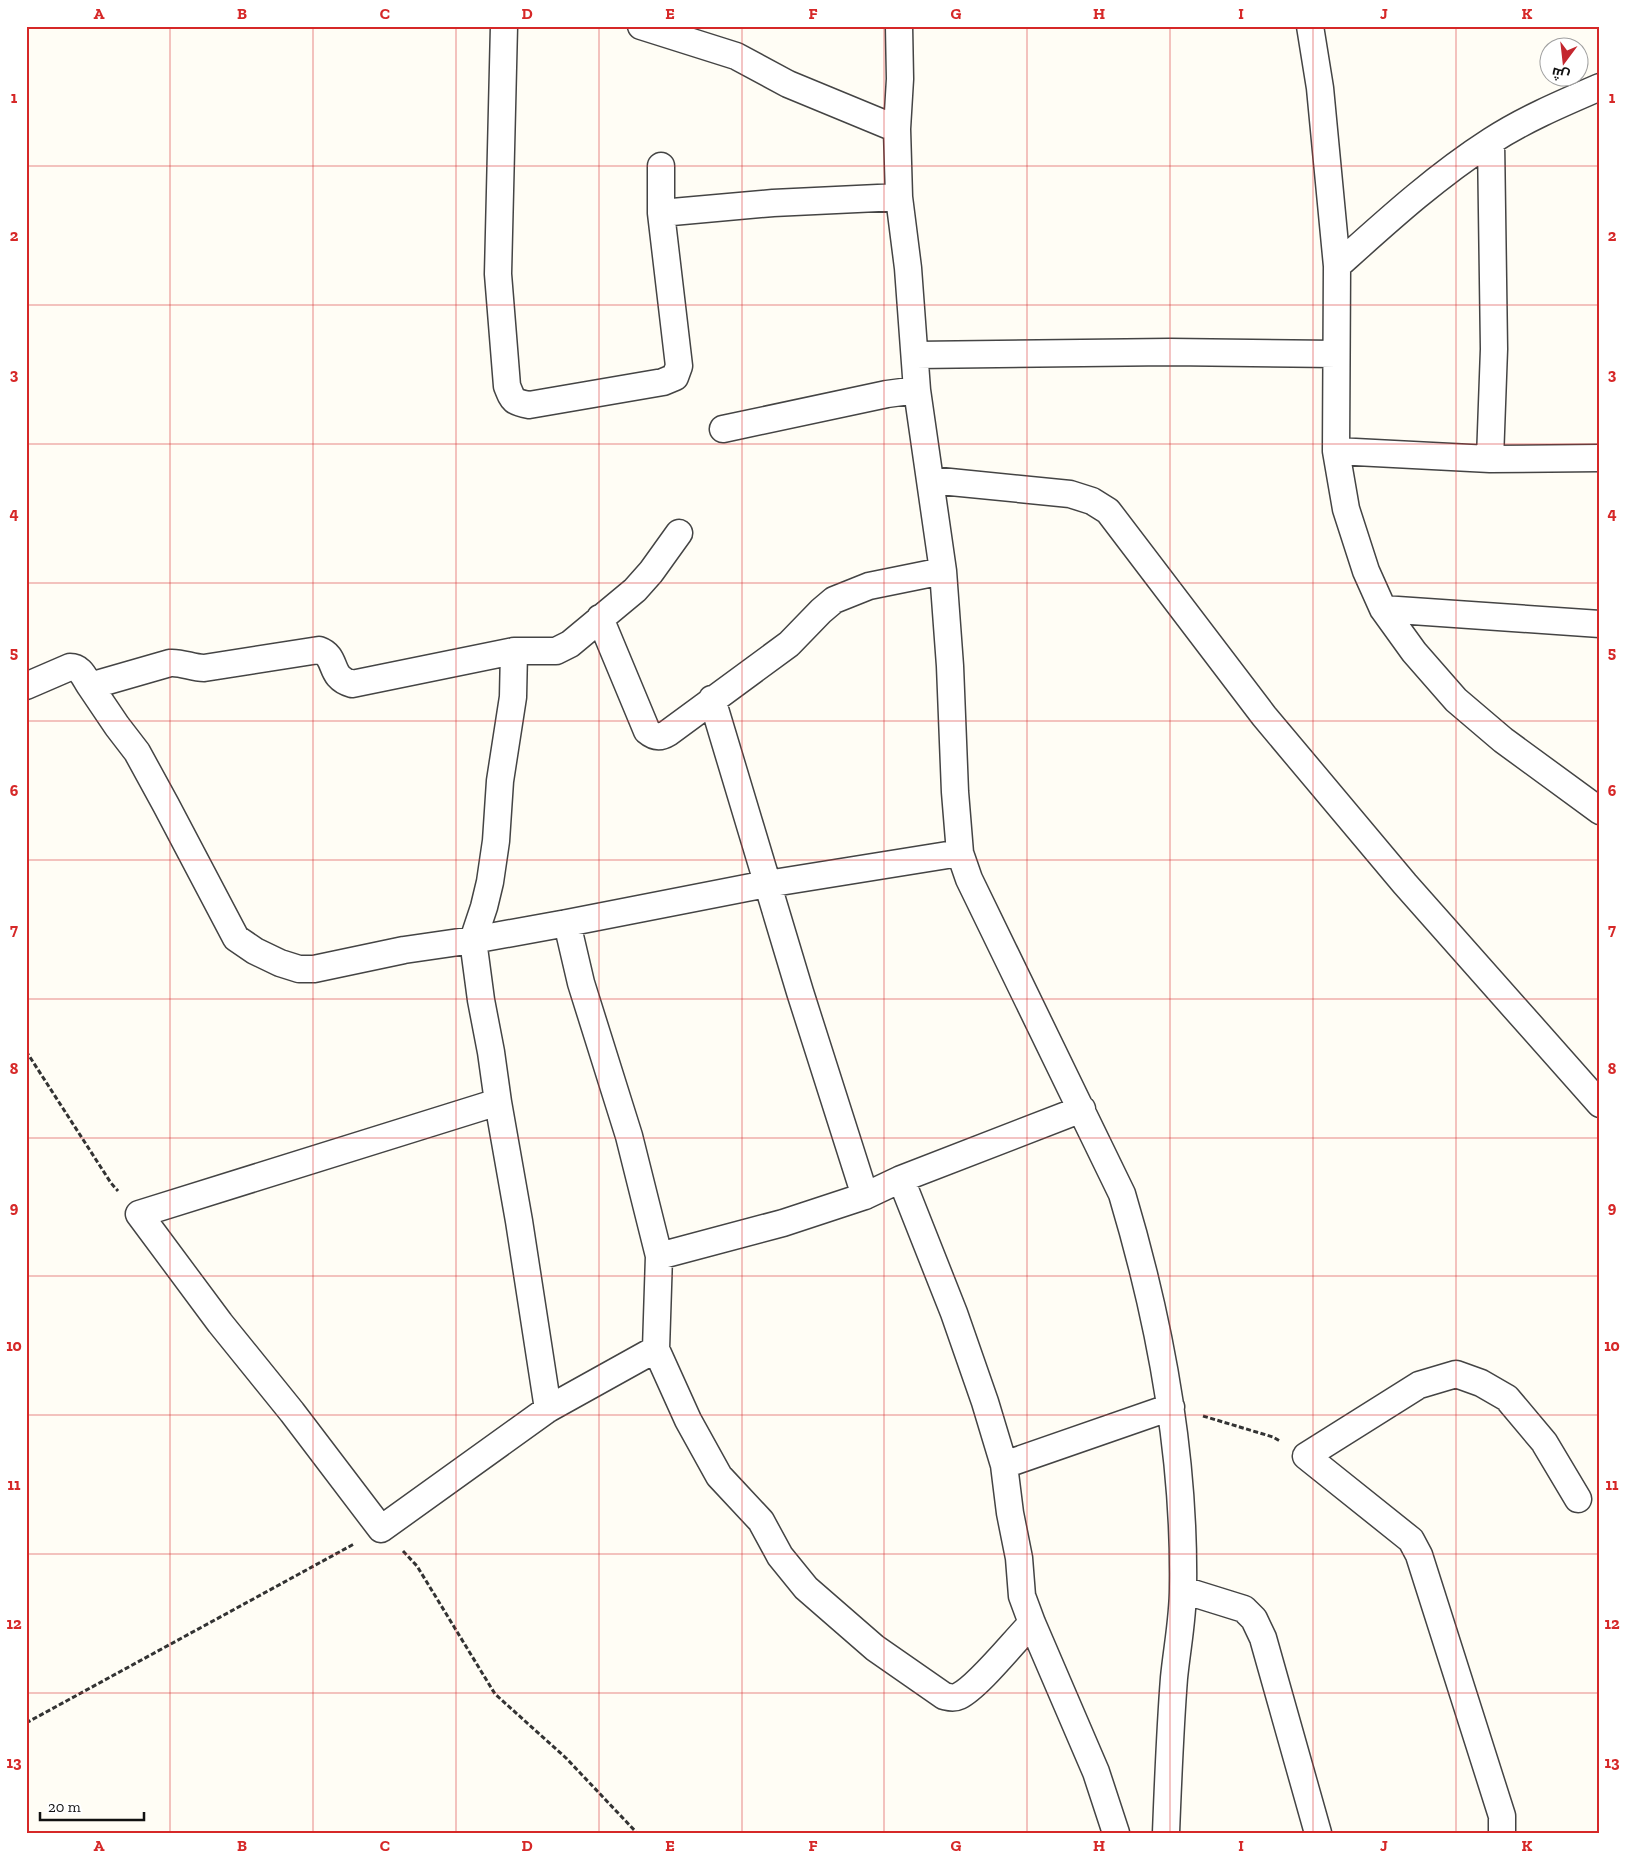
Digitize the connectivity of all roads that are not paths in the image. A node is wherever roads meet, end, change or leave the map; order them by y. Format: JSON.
{"nodes":[{"id":1,"x":504,"y":26,"type":"edge"},
{"id":2,"x":641,"y":26,"type":"edge"},
{"id":3,"x":899,"y":26,"type":"edge"},
{"id":4,"x":1310,"y":26,"type":"edge"},
{"id":5,"x":1600,"y":87,"type":"edge"},
{"id":6,"x":897,"y":129,"type":"junction"},
{"id":7,"x":1492,"y":141,"type":"junction"},
{"id":8,"x":661,"y":166,"type":"dead end"},
{"id":9,"x":899,"y":197,"type":"junction"},
{"id":10,"x":661,"y":213,"type":"junction"},
{"id":11,"x":1337,"y":266,"type":"junction"},
{"id":12,"x":1336,"y":354,"type":"junction"},
{"id":13,"x":916,"y":355,"type":"junction"},
{"id":14,"x":917,"y":390,"type":"junction"},
{"id":15,"x":723,"y":429,"type":"dead end"},
{"id":16,"x":1336,"y":451,"type":"junction"},
{"id":17,"x":1600,"y":458,"type":"edge"},
{"id":18,"x":1490,"y":459,"type":"junction"},
{"id":19,"x":930,"y":480,"type":"junction"},
{"id":20,"x":679,"y":534,"type":"dead end"},
{"id":21,"x":943,"y":571,"type":"junction"},
{"id":22,"x":1383,"y":609,"type":"junction"},
{"id":23,"x":600,"y":618,"type":"junction"},
{"id":24,"x":1600,"y":624,"type":"edge"},
{"id":25,"x":514,"y":651,"type":"junction"},
{"id":26,"x":26,"y":686,"type":"edge"},
{"id":27,"x":90,"y":686,"type":"junction"},
{"id":28,"x":712,"y":699,"type":"junction"},
{"id":29,"x":1600,"y":811,"type":"edge"},
{"id":30,"x":960,"y":854,"type":"junction"},
{"id":31,"x":767,"y":884,"type":"junction"},
{"id":32,"x":567,"y":923,"type":"junction"},
{"id":33,"x":473,"y":940,"type":"junction"},
{"id":34,"x":498,"y":1102,"type":"junction"},
{"id":35,"x":1600,"y":1104,"type":"edge"},
{"id":36,"x":1082,"y":1110,"type":"junction"},
{"id":37,"x":901,"y":1179,"type":"junction"},
{"id":38,"x":865,"y":1196,"type":"junction"},
{"id":39,"x":659,"y":1256,"type":"junction"},
{"id":40,"x":656,"y":1348,"type":"junction"},
{"id":41,"x":1171,"y":1407,"type":"junction"},
{"id":42,"x":548,"y":1409,"type":"junction"},
{"id":43,"x":1004,"y":1465,"type":"junction"},
{"id":44,"x":1578,"y":1499,"type":"dead end"},
{"id":45,"x":1184,"y":1590,"type":"junction"},
{"id":46,"x":1032,"y":1623,"type":"junction"},
{"id":47,"x":1116,"y":1833,"type":"edge"},
{"id":48,"x":1166,"y":1833,"type":"edge"},
{"id":49,"x":1318,"y":1833,"type":"edge"},
{"id":50,"x":1502,"y":1833,"type":"edge"}],
"edges":[{"from":1,"to":10,"type":"street"},
{"from":2,"to":6,"type":"street"},
{"from":3,"to":6,"type":"street"},
{"from":4,"to":11,"type":"street"},
{"from":5,"to":7,"type":"street"},
{"from":6,"to":9,"type":"street"},
{"from":7,"to":11,"type":"street"},
{"from":7,"to":18,"type":"street"},
{"from":8,"to":10,"type":"street"},
{"from":9,"to":10,"type":"street"},
{"from":9,"to":13,"type":"street"},
{"from":11,"to":12,"type":"street"},
{"from":12,"to":13,"type":"street"},
{"from":12,"to":16,"type":"street"},
{"from":13,"to":14,"type":"street"},
{"from":14,"to":15,"type":"street"},
{"from":14,"to":19,"type":"street"},
{"from":16,"to":18,"type":"street"},
{"from":16,"to":22,"type":"street"},
{"from":17,"to":18,"type":"street"},
{"from":19,"to":21,"type":"street"},
{"from":19,"to":35,"type":"street"},
{"from":20,"to":23,"type":"street"},
{"from":21,"to":28,"type":"street"},
{"from":21,"to":30,"type":"street"},
{"from":22,"to":24,"type":"street"},
{"from":22,"to":29,"type":"street"},
{"from":23,"to":25,"type":"street"},
{"from":23,"to":28,"type":"street"},
{"from":25,"to":27,"type":"street"},
{"from":25,"to":33,"type":"street"},
{"from":26,"to":27,"type":"street"},
{"from":27,"to":33,"type":"street"},
{"from":28,"to":31,"type":"street"},
{"from":30,"to":31,"type":"street"},
{"from":30,"to":36,"type":"street"},
{"from":31,"to":32,"type":"street"},
{"from":31,"to":38,"type":"street"},
{"from":32,"to":33,"type":"street"},
{"from":32,"to":39,"type":"street"},
{"from":33,"to":34,"type":"street"},
{"from":34,"to":42,"type":"street"},
{"from":34,"to":42,"type":"street"},
{"from":36,"to":37,"type":"street"},
{"from":36,"to":41,"type":"street"},
{"from":37,"to":38,"type":"street"},
{"from":37,"to":43,"type":"street"},
{"from":38,"to":39,"type":"street"},
{"from":39,"to":40,"type":"street"},
{"from":40,"to":42,"type":"street"},
{"from":40,"to":46,"type":"street"},
{"from":41,"to":43,"type":"street"},
{"from":41,"to":45,"type":"street"},
{"from":43,"to":46,"type":"street"},
{"from":44,"to":50,"type":"street"},
{"from":45,"to":48,"type":"street"},
{"from":45,"to":49,"type":"street"},
{"from":46,"to":47,"type":"street"}]}
